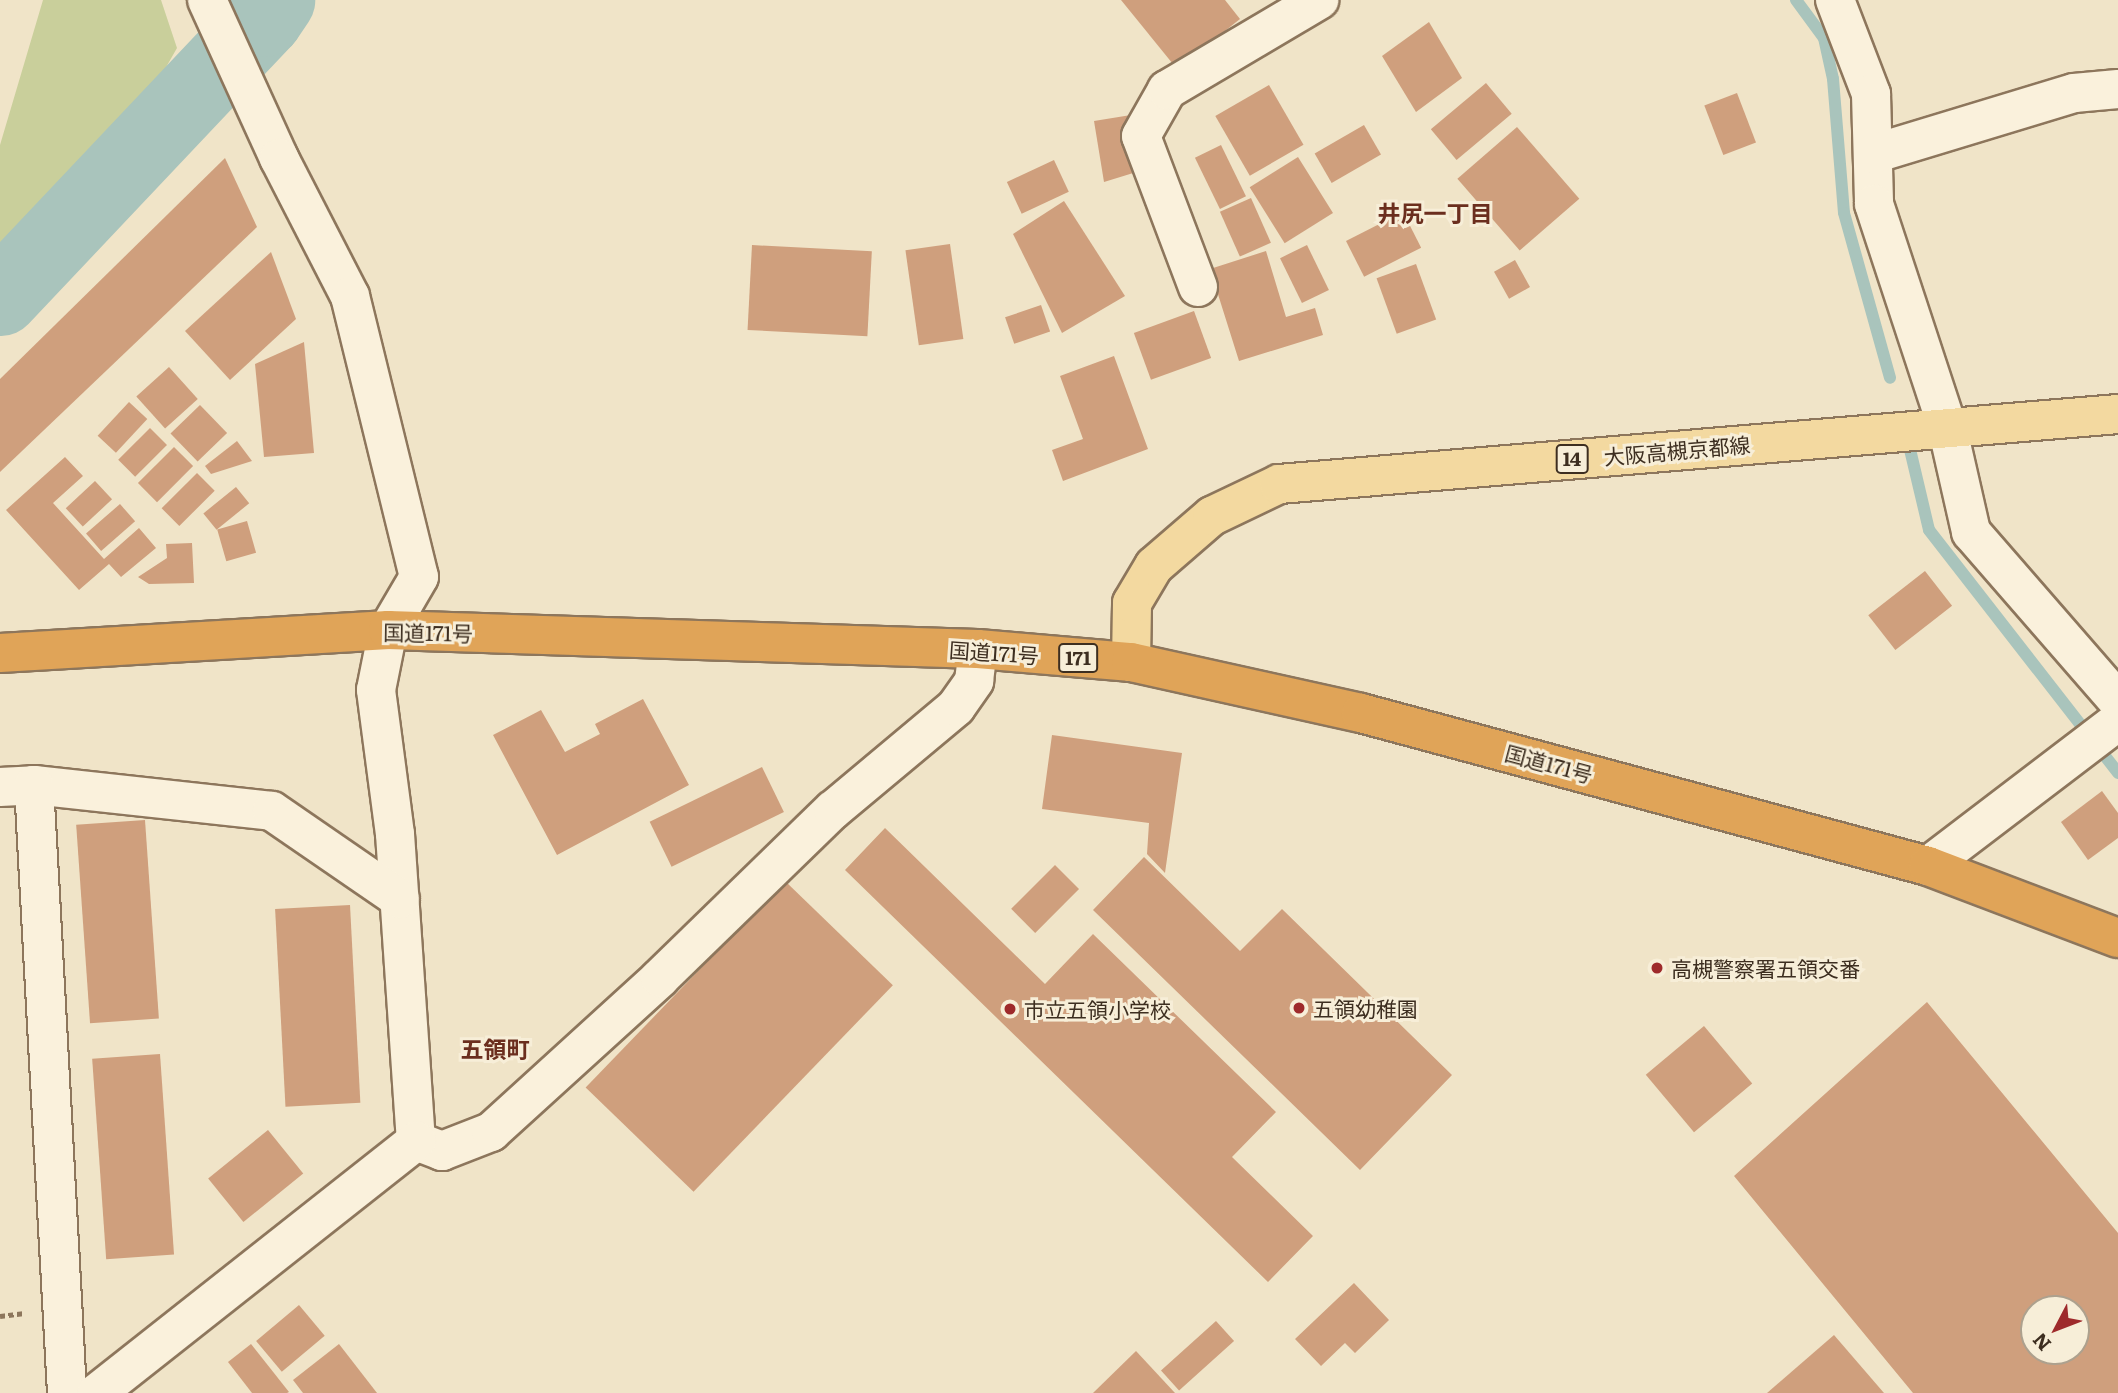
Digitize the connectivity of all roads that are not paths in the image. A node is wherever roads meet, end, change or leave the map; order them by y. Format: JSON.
{"nodes":[{"id":1,"x":207,"y":0,"type":"edge"},
{"id":2,"x":1319,"y":0,"type":"edge"},
{"id":3,"x":1836,"y":0,"type":"edge"},
{"id":4,"x":2118,"y":89,"type":"edge"},
{"id":5,"x":1873,"y":154,"type":"junction"},
{"id":6,"x":1198,"y":287,"type":"dead end"},
{"id":7,"x":2118,"y":414,"type":"edge"},
{"id":8,"x":1947,"y":426,"type":"junction"},
{"id":9,"x":388,"y":630,"type":"junction"},
{"id":10,"x":978,"y":649,"type":"junction"},
{"id":11,"x":0,"y":653,"type":"edge"},
{"id":12,"x":1131,"y":662,"type":"junction"},
{"id":13,"x":2117,"y":715,"type":"edge"},
{"id":14,"x":17,"y":786,"type":"edge"},
{"id":15,"x":1928,"y":866,"type":"junction"},
{"id":16,"x":400,"y":899,"type":"junction"},
{"id":17,"x":2118,"y":939,"type":"edge"},
{"id":18,"x":416,"y":1141,"type":"junction"},
{"id":19,"x":67,"y":1393,"type":"edge"},
{"id":20,"x":97,"y":1393,"type":"edge"}],
"edges":[{"from":1,"to":9,"type":"street"},
{"from":2,"to":6,"type":"street"},
{"from":3,"to":5,"type":"street"},
{"from":4,"to":5,"type":"street"},
{"from":5,"to":8,"type":"street"},
{"from":7,"to":8,"type":"main road","name":"大阪高槻京都線","number":"14"},
{"from":8,"to":12,"type":"main road","name":"大阪高槻京都線","number":"14"},
{"from":8,"to":13,"type":"street"},
{"from":9,"to":10,"type":"highway","name":"国道171号","number":"171"},
{"from":9,"to":11,"type":"highway","name":"国道171号","number":"171"},
{"from":9,"to":16,"type":"street"},
{"from":10,"to":12,"type":"highway","name":"国道171号","number":"171"},
{"from":10,"to":18,"type":"street"},
{"from":12,"to":15,"type":"highway","name":"国道171号","number":"171"},
{"from":13,"to":15,"type":"street"},
{"from":14,"to":16,"type":"street"},
{"from":14,"to":19,"type":"street"},
{"from":15,"to":17,"type":"highway","name":"国道171号","number":"171"},
{"from":16,"to":18,"type":"street"},
{"from":18,"to":20,"type":"street"}]}
